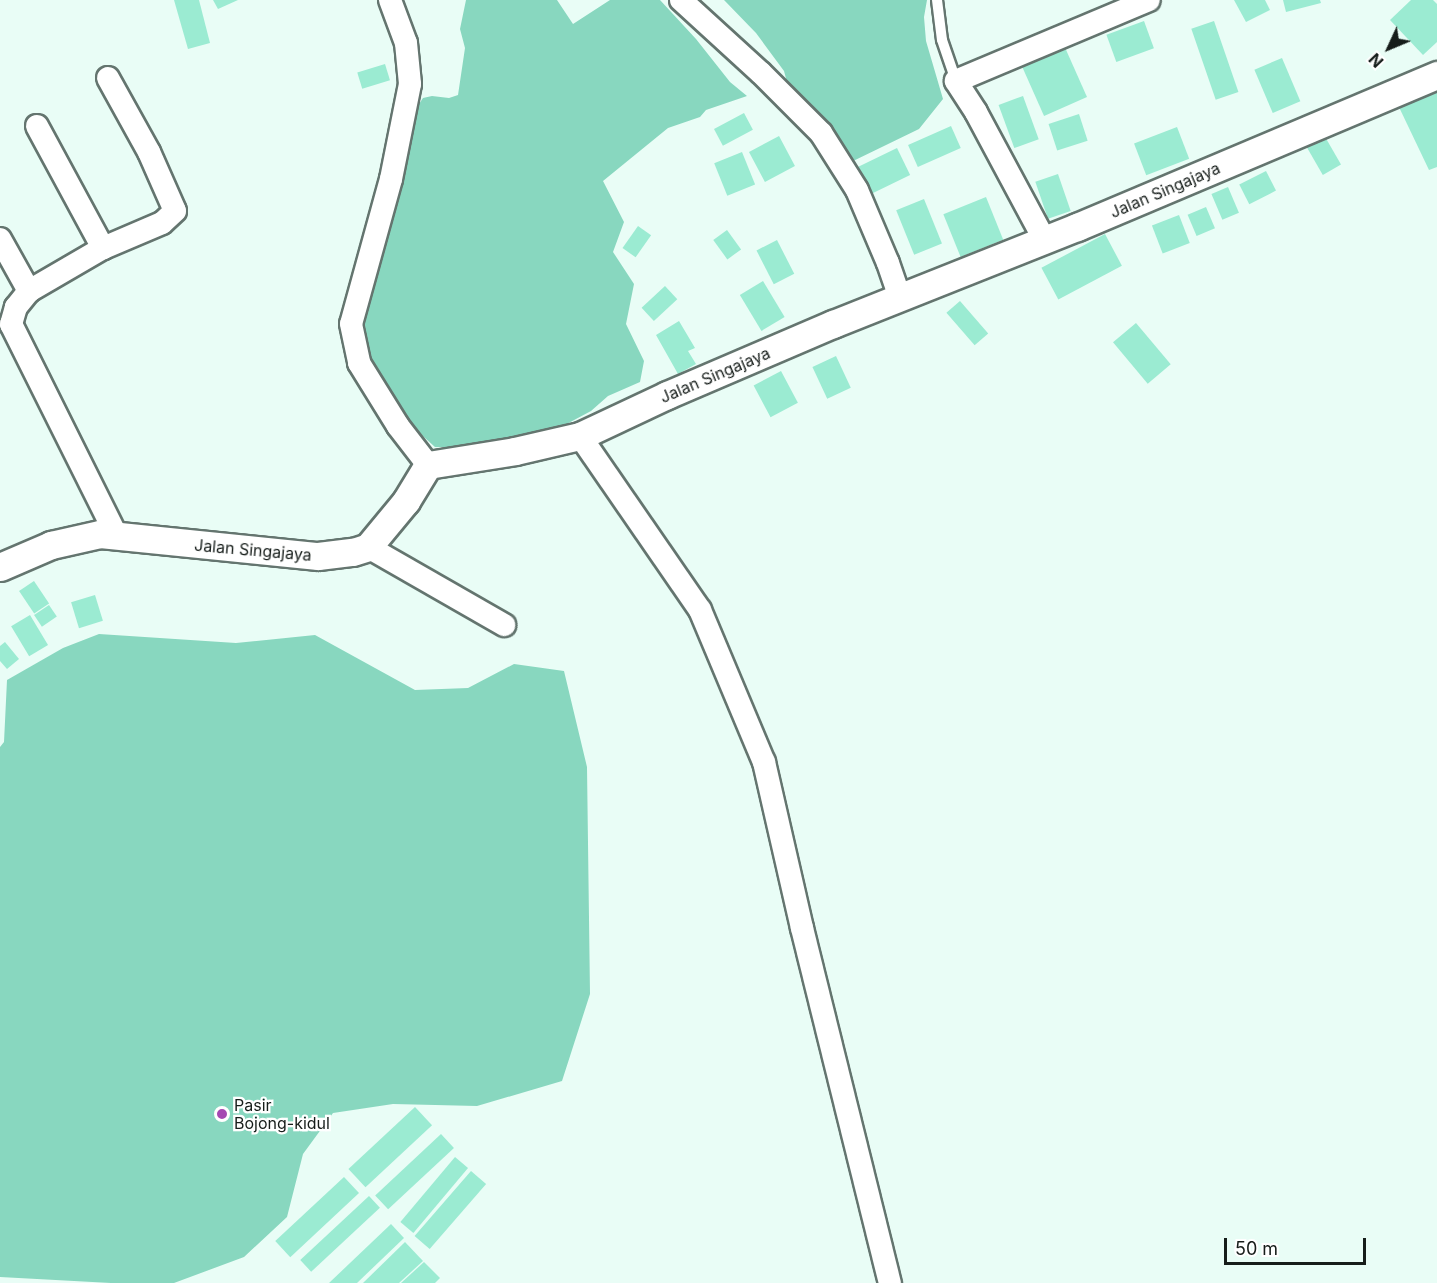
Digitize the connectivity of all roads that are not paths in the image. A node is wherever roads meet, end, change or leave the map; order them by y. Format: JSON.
{"nodes":[{"id":1,"x":390,"y":0,"type":"edge"},
{"id":2,"x":681,"y":0,"type":"edge"},
{"id":3,"x":937,"y":0,"type":"edge"},
{"id":4,"x":1149,"y":0,"type":"edge"},
{"id":5,"x":1437,"y":75,"type":"edge"},
{"id":6,"x":108,"y":78,"type":"dead end"},
{"id":7,"x":956,"y":81,"type":"junction"},
{"id":8,"x":37,"y":126,"type":"dead end"},
{"id":9,"x":0,"y":239,"type":"edge"},
{"id":10,"x":1044,"y":239,"type":"junction"},
{"id":11,"x":103,"y":248,"type":"junction"},
{"id":12,"x":29,"y":291,"type":"junction"},
{"id":13,"x":900,"y":298,"type":"junction"},
{"id":14,"x":580,"y":436,"type":"junction"},
{"id":15,"x":428,"y":465,"type":"junction"},
{"id":16,"x":116,"y":535,"type":"junction"},
{"id":17,"x":368,"y":547,"type":"junction"},
{"id":18,"x":0,"y":567,"type":"edge"},
{"id":19,"x":504,"y":626,"type":"dead end"},
{"id":20,"x":890,"y":1283,"type":"edge"}],
"edges":[{"from":1,"to":15,"type":"street"},
{"from":2,"to":13,"type":"street"},
{"from":3,"to":7,"type":"lane"},
{"from":4,"to":7,"type":"street"},
{"from":5,"to":10,"type":"street","name":"Jalan Singajaya"},
{"from":6,"to":11,"type":"street"},
{"from":7,"to":10,"type":"street"},
{"from":8,"to":11,"type":"street"},
{"from":9,"to":12,"type":"street"},
{"from":10,"to":13,"type":"street","name":"Jalan Singajaya"},
{"from":11,"to":12,"type":"street"},
{"from":12,"to":16,"type":"street"},
{"from":13,"to":14,"type":"street","name":"Jalan Singajaya"},
{"from":14,"to":15,"type":"street","name":"Jalan Singajaya"},
{"from":14,"to":20,"type":"street"},
{"from":15,"to":17,"type":"street"},
{"from":16,"to":17,"type":"street","name":"Jalan Singajaya"},
{"from":16,"to":18,"type":"street","name":"Jalan Singajaya"},
{"from":17,"to":19,"type":"street"}]}
